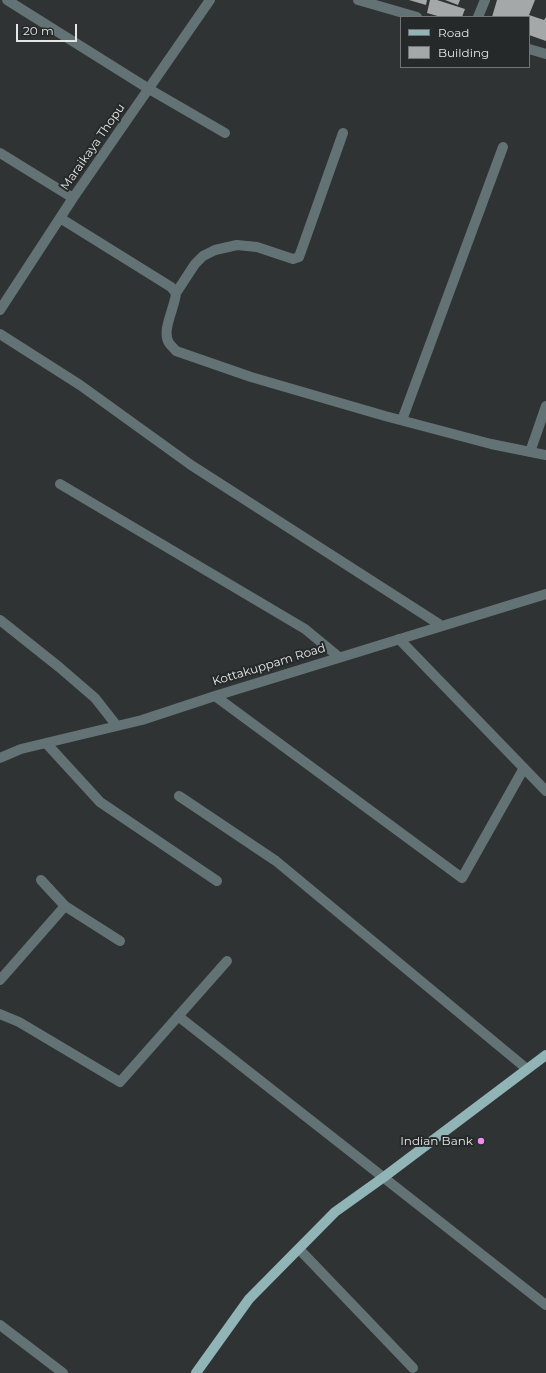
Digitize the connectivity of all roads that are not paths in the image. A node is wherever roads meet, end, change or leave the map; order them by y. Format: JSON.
{"nodes":[{"id":1,"x":7,"y":0,"type":"edge"},
{"id":2,"x":210,"y":0,"type":"edge"},
{"id":3,"x":358,"y":0,"type":"edge"},
{"id":4,"x":485,"y":0,"type":"edge"},
{"id":5,"x":414,"y":16,"type":"edge"},
{"id":6,"x":478,"y":16,"type":"edge"},
{"id":7,"x":530,"y":49,"type":"edge"},
{"id":8,"x":546,"y":54,"type":"edge"},
{"id":9,"x":149,"y":89,"type":"junction"},
{"id":10,"x":225,"y":133,"type":"dead end"},
{"id":11,"x":343,"y":133,"type":"dead end"},
{"id":12,"x":503,"y":146,"type":"dead end"},
{"id":13,"x":0,"y":153,"type":"edge"},
{"id":14,"x":73,"y":198,"type":"junction"},
{"id":15,"x":60,"y":218,"type":"junction"},
{"id":16,"x":176,"y":293,"type":"junction"},
{"id":17,"x":0,"y":310,"type":"edge"},
{"id":18,"x":0,"y":334,"type":"edge"},
{"id":19,"x":546,"y":406,"type":"edge"},
{"id":20,"x":402,"y":420,"type":"junction"},
{"id":21,"x":530,"y":452,"type":"junction"},
{"id":22,"x":546,"y":455,"type":"edge"},
{"id":23,"x":60,"y":484,"type":"dead end"},
{"id":24,"x":546,"y":594,"type":"edge"},
{"id":25,"x":0,"y":620,"type":"edge"},
{"id":26,"x":442,"y":626,"type":"junction"},
{"id":27,"x":399,"y":639,"type":"junction"},
{"id":28,"x":339,"y":657,"type":"junction"},
{"id":29,"x":214,"y":696,"type":"junction"},
{"id":30,"x":118,"y":726,"type":"junction"},
{"id":31,"x":46,"y":743,"type":"junction"},
{"id":32,"x":0,"y":758,"type":"edge"},
{"id":33,"x":524,"y":768,"type":"junction"},
{"id":34,"x":546,"y":791,"type":"edge"},
{"id":35,"x":179,"y":796,"type":"dead end"},
{"id":36,"x":41,"y":880,"type":"dead end"},
{"id":37,"x":217,"y":880,"type":"dead end"},
{"id":38,"x":64,"y":906,"type":"junction"},
{"id":39,"x":120,"y":941,"type":"dead end"},
{"id":40,"x":227,"y":960,"type":"dead end"},
{"id":41,"x":0,"y":980,"type":"edge"},
{"id":42,"x":0,"y":1014,"type":"edge"},
{"id":43,"x":178,"y":1016,"type":"junction"},
{"id":44,"x":546,"y":1054,"type":"edge"},
{"id":45,"x":527,"y":1069,"type":"junction"},
{"id":46,"x":384,"y":1178,"type":"junction"},
{"id":47,"x":299,"y":1249,"type":"junction"},
{"id":48,"x":546,"y":1305,"type":"edge"},
{"id":49,"x":0,"y":1325,"type":"edge"},
{"id":50,"x":413,"y":1368,"type":"dead end"},
{"id":51,"x":63,"y":1373,"type":"edge"},
{"id":52,"x":196,"y":1373,"type":"edge"}],
"edges":[{"from":1,"to":9,"type":"street"},
{"from":2,"to":9,"type":"street","name":"Maraikaya Thopu"},
{"from":3,"to":5,"type":"street"},
{"from":4,"to":6,"type":"street"},
{"from":7,"to":8,"type":"street"},
{"from":9,"to":10,"type":"street"},
{"from":9,"to":14,"type":"street","name":"Maraikaya Thopu"},
{"from":11,"to":16,"type":"street"},
{"from":12,"to":20,"type":"street"},
{"from":13,"to":14,"type":"street"},
{"from":14,"to":15,"type":"street","name":"Maraikaya Thopu"},
{"from":15,"to":16,"type":"street"},
{"from":15,"to":17,"type":"street","name":"Maraikaya Thopu"},
{"from":16,"to":20,"type":"street"},
{"from":18,"to":26,"type":"street"},
{"from":19,"to":21,"type":"street"},
{"from":20,"to":21,"type":"street"},
{"from":21,"to":22,"type":"street"},
{"from":23,"to":28,"type":"street"},
{"from":24,"to":26,"type":"street","name":"Kottakuppam Road"},
{"from":25,"to":30,"type":"street"},
{"from":26,"to":27,"type":"street","name":"Kottakuppam Road"},
{"from":27,"to":28,"type":"street","name":"Kottakuppam Road"},
{"from":27,"to":33,"type":"street"},
{"from":28,"to":29,"type":"street","name":"Kottakuppam Road"},
{"from":29,"to":30,"type":"street","name":"Kottakuppam Road"},
{"from":29,"to":33,"type":"street"},
{"from":30,"to":31,"type":"street","name":"Kottakuppam Road"},
{"from":31,"to":32,"type":"street","name":"Kottakuppam Road"},
{"from":31,"to":37,"type":"street"},
{"from":33,"to":34,"type":"street"},
{"from":35,"to":45,"type":"street"},
{"from":36,"to":38,"type":"street"},
{"from":38,"to":39,"type":"street"},
{"from":38,"to":41,"type":"street"},
{"from":40,"to":43,"type":"street"},
{"from":42,"to":43,"type":"street"},
{"from":43,"to":46,"type":"street"},
{"from":44,"to":45,"type":"main road"},
{"from":45,"to":46,"type":"main road"},
{"from":46,"to":47,"type":"main road"},
{"from":46,"to":48,"type":"street"},
{"from":47,"to":50,"type":"street"},
{"from":47,"to":52,"type":"main road"},
{"from":49,"to":51,"type":"street"}]}
